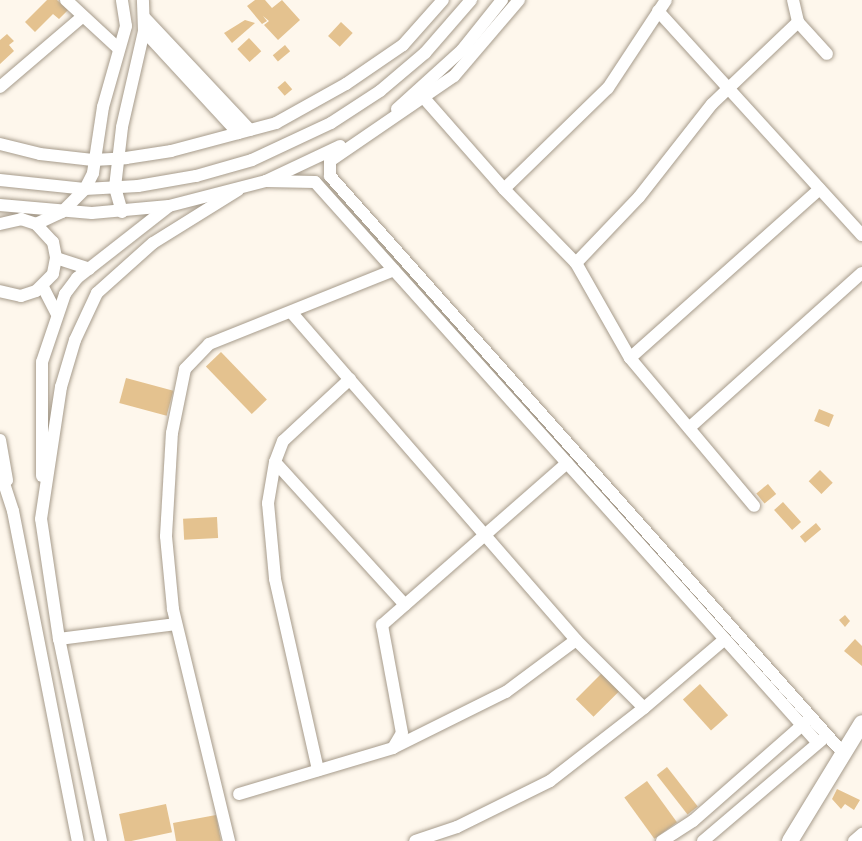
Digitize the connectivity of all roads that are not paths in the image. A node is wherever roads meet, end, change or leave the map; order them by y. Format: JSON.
{"nodes":[{"id":1,"x":66,"y":0,"type":"edge"},
{"id":2,"x":122,"y":0,"type":"edge"},
{"id":3,"x":143,"y":0,"type":"edge"},
{"id":4,"x":443,"y":0,"type":"edge"},
{"id":5,"x":471,"y":0,"type":"edge"},
{"id":6,"x":502,"y":0,"type":"edge"},
{"id":7,"x":519,"y":0,"type":"edge"},
{"id":8,"x":666,"y":0,"type":"edge"},
{"id":9,"x":793,"y":0,"type":"edge"},
{"id":10,"x":658,"y":11,"type":"junction"},
{"id":11,"x":83,"y":16,"type":"junction"},
{"id":12,"x":144,"y":17,"type":"junction"},
{"id":13,"x":798,"y":22,"type":"junction"},
{"id":14,"x":144,"y":31,"type":"junction"},
{"id":15,"x":119,"y":49,"type":"junction"},
{"id":16,"x":827,"y":54,"type":"dead end"},
{"id":17,"x":0,"y":87,"type":"edge"},
{"id":18,"x":728,"y":88,"type":"junction"},
{"id":19,"x":424,"y":98,"type":"junction"},
{"id":20,"x":250,"y":130,"type":"junction"},
{"id":21,"x":238,"y":133,"type":"junction"},
{"id":22,"x":0,"y":144,"type":"edge"},
{"id":23,"x":118,"y":158,"type":"junction"},
{"id":24,"x":93,"y":160,"type":"junction"},
{"id":25,"x":0,"y":180,"type":"edge"},
{"id":26,"x":266,"y":181,"type":"junction"},
{"id":27,"x":115,"y":187,"type":"junction"},
{"id":28,"x":85,"y":189,"type":"junction"},
{"id":29,"x":504,"y":189,"type":"junction"},
{"id":30,"x":820,"y":189,"type":"junction"},
{"id":31,"x":238,"y":190,"type":"junction"},
{"id":32,"x":0,"y":206,"type":"edge"},
{"id":33,"x":168,"y":206,"type":"junction"},
{"id":34,"x":62,"y":212,"type":"junction"},
{"id":35,"x":122,"y":212,"type":"junction"},
{"id":36,"x":2,"y":221,"type":"edge"},
{"id":37,"x":36,"y":224,"type":"junction"},
{"id":38,"x":862,"y":235,"type":"edge"},
{"id":39,"x":56,"y":258,"type":"junction"},
{"id":40,"x":576,"y":263,"type":"junction"},
{"id":41,"x":89,"y":269,"type":"junction"},
{"id":42,"x":394,"y":270,"type":"junction"},
{"id":43,"x":862,"y":273,"type":"edge"},
{"id":44,"x":43,"y":287,"type":"junction"},
{"id":45,"x":0,"y":291,"type":"edge"},
{"id":46,"x":291,"y":312,"type":"junction"},
{"id":47,"x":57,"y":315,"type":"junction"},
{"id":48,"x":630,"y":358,"type":"junction"},
{"id":49,"x":350,"y":379,"type":"junction"},
{"id":50,"x":689,"y":428,"type":"junction"},
{"id":51,"x":0,"y":440,"type":"edge"},
{"id":52,"x":275,"y":462,"type":"junction"},
{"id":53,"x":567,"y":463,"type":"junction"},
{"id":54,"x":0,"y":471,"type":"edge"},
{"id":55,"x":754,"y":506,"type":"dead end"},
{"id":56,"x":13,"y":511,"type":"junction"},
{"id":57,"x":42,"y":519,"type":"junction"},
{"id":58,"x":484,"y":535,"type":"junction"},
{"id":59,"x":405,"y":605,"type":"junction"},
{"id":60,"x":176,"y":624,"type":"junction"},
{"id":61,"x":59,"y":639,"type":"junction"},
{"id":62,"x":725,"y":639,"type":"junction"},
{"id":63,"x":576,"y":640,"type":"junction"},
{"id":64,"x":644,"y":708,"type":"junction"},
{"id":65,"x":806,"y":722,"type":"junction"},
{"id":66,"x":862,"y":723,"type":"edge"},
{"id":67,"x":822,"y":740,"type":"junction"},
{"id":68,"x":393,"y":748,"type":"junction"},
{"id":69,"x":843,"y":753,"type":"junction"},
{"id":70,"x":318,"y":770,"type":"junction"},
{"id":71,"x":239,"y":794,"type":"dead end"},
{"id":72,"x":862,"y":834,"type":"edge"},
{"id":73,"x":78,"y":841,"type":"edge"},
{"id":74,"x":101,"y":841,"type":"edge"},
{"id":75,"x":229,"y":841,"type":"edge"},
{"id":76,"x":415,"y":841,"type":"edge"},
{"id":77,"x":662,"y":841,"type":"edge"},
{"id":78,"x":703,"y":841,"type":"edge"},
{"id":79,"x":790,"y":841,"type":"edge"},
{"id":80,"x":854,"y":841,"type":"edge"}],
"edges":[{"from":1,"to":11,"type":"street"},
{"from":2,"to":15,"type":"street"},
{"from":3,"to":12,"type":"street"},
{"from":4,"to":20,"type":"street"},
{"from":5,"to":27,"type":"street"},
{"from":6,"to":26,"type":"street"},
{"from":7,"to":19,"type":"street"},
{"from":8,"to":10,"type":"street"},
{"from":9,"to":13,"type":"street"},
{"from":10,"to":18,"type":"street"},
{"from":10,"to":29,"type":"street"},
{"from":11,"to":15,"type":"street"},
{"from":11,"to":17,"type":"street"},
{"from":12,"to":14,"type":"street"},
{"from":12,"to":20,"type":"street"},
{"from":13,"to":16,"type":"street"},
{"from":13,"to":18,"type":"street"},
{"from":14,"to":21,"type":"street"},
{"from":14,"to":23,"type":"street"},
{"from":15,"to":24,"type":"street"},
{"from":18,"to":30,"type":"street"},
{"from":18,"to":40,"type":"street"},
{"from":19,"to":29,"type":"street"},
{"from":19,"to":65,"type":"street"},
{"from":20,"to":21,"type":"street"},
{"from":21,"to":23,"type":"street"},
{"from":22,"to":24,"type":"street"},
{"from":23,"to":24,"type":"street"},
{"from":23,"to":27,"type":"street"},
{"from":24,"to":28,"type":"street"},
{"from":25,"to":28,"type":"street"},
{"from":26,"to":31,"type":"street"},
{"from":26,"to":42,"type":"street"},
{"from":27,"to":28,"type":"street"},
{"from":27,"to":35,"type":"street"},
{"from":28,"to":34,"type":"street"},
{"from":29,"to":40,"type":"street"},
{"from":30,"to":38,"type":"street"},
{"from":30,"to":48,"type":"street"},
{"from":31,"to":33,"type":"street"},
{"from":31,"to":57,"type":"street"},
{"from":32,"to":34,"type":"street"},
{"from":33,"to":35,"type":"street"},
{"from":33,"to":41,"type":"street"},
{"from":34,"to":35,"type":"street"},
{"from":34,"to":37,"type":"street"},
{"from":36,"to":37,"type":"street"},
{"from":37,"to":39,"type":"street"},
{"from":39,"to":41,"type":"street"},
{"from":39,"to":44,"type":"street"},
{"from":40,"to":48,"type":"street"},
{"from":41,"to":47,"type":"street"},
{"from":42,"to":46,"type":"street"},
{"from":42,"to":53,"type":"street"},
{"from":43,"to":50,"type":"street"},
{"from":44,"to":45,"type":"street"},
{"from":44,"to":47,"type":"street"},
{"from":46,"to":49,"type":"street"},
{"from":46,"to":60,"type":"street"},
{"from":47,"to":57,"type":"street"},
{"from":48,"to":50,"type":"street"},
{"from":49,"to":52,"type":"street"},
{"from":49,"to":58,"type":"street"},
{"from":50,"to":55,"type":"street"},
{"from":51,"to":56,"type":"street"},
{"from":52,"to":59,"type":"street"},
{"from":52,"to":70,"type":"street"},
{"from":53,"to":58,"type":"street"},
{"from":53,"to":62,"type":"street"},
{"from":54,"to":56,"type":"street"},
{"from":56,"to":73,"type":"street"},
{"from":57,"to":61,"type":"street"},
{"from":58,"to":59,"type":"street"},
{"from":58,"to":63,"type":"street"},
{"from":59,"to":68,"type":"street"},
{"from":60,"to":61,"type":"street"},
{"from":60,"to":75,"type":"street"},
{"from":61,"to":74,"type":"street"},
{"from":62,"to":64,"type":"street"},
{"from":62,"to":65,"type":"street"},
{"from":63,"to":64,"type":"street"},
{"from":63,"to":68,"type":"street"},
{"from":64,"to":76,"type":"street"},
{"from":65,"to":67,"type":"street"},
{"from":65,"to":77,"type":"street"},
{"from":66,"to":69,"type":"main road"},
{"from":67,"to":69,"type":"street"},
{"from":67,"to":78,"type":"street"},
{"from":68,"to":70,"type":"street"},
{"from":69,"to":79,"type":"main road"},
{"from":70,"to":71,"type":"street"},
{"from":72,"to":80,"type":"street"}]}
